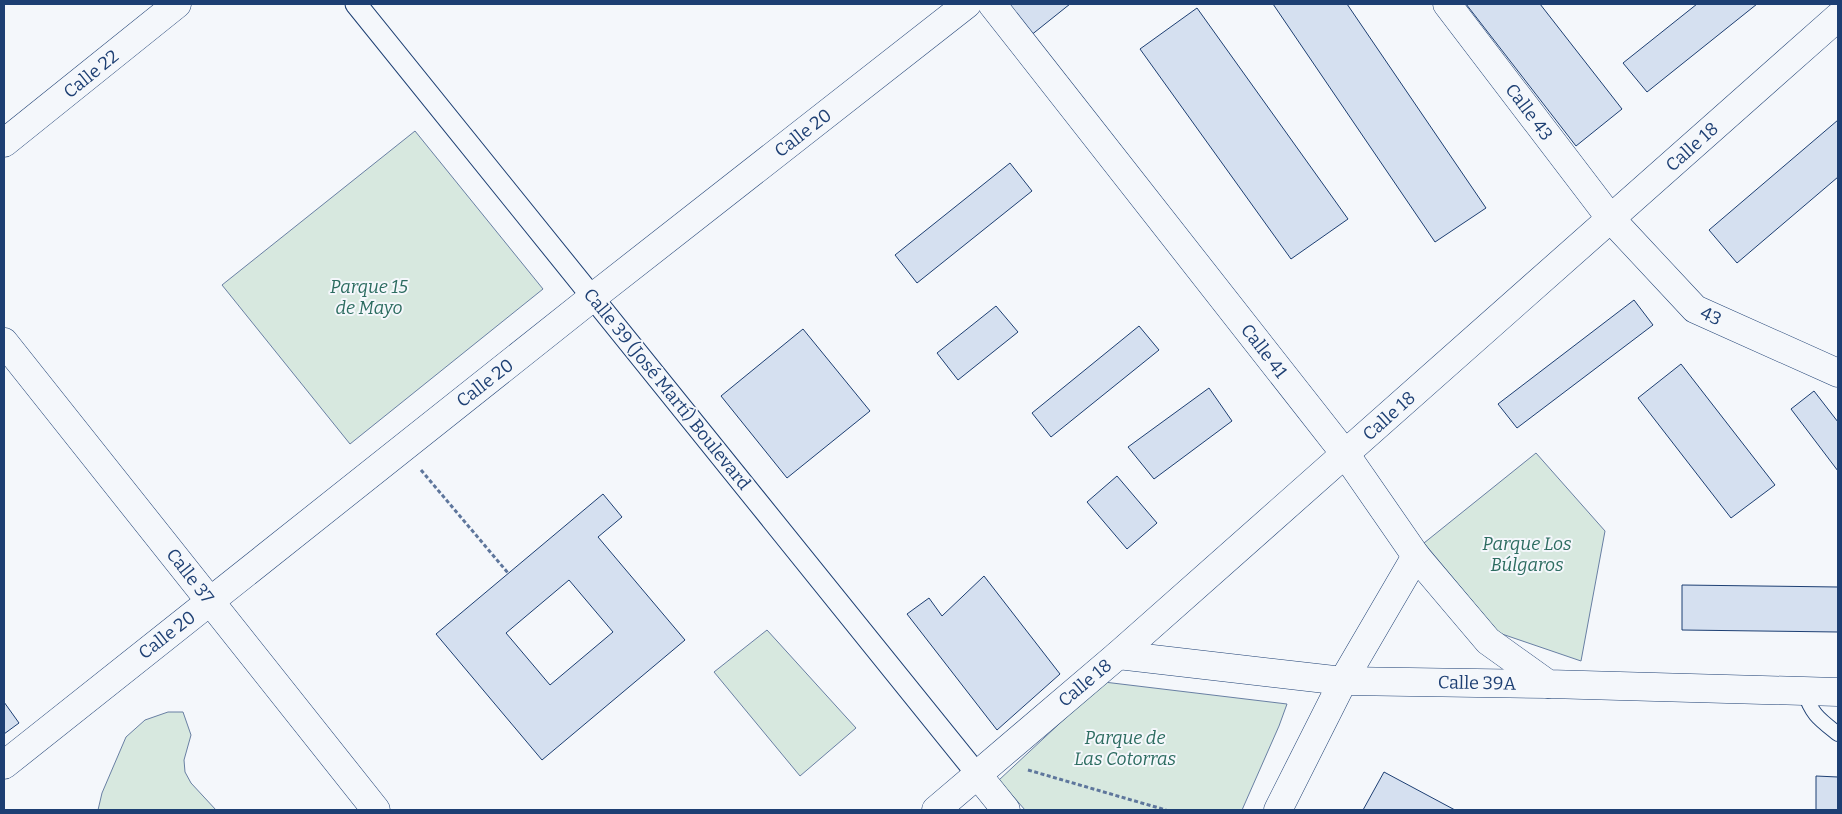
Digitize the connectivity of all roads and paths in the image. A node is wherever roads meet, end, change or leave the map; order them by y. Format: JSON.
{"nodes":[{"id":1,"x":177,"y":4,"type":"edge"},
{"id":2,"x":356,"y":4,"type":"edge"},
{"id":3,"x":967,"y":4,"type":"edge"},
{"id":4,"x":992,"y":4,"type":"edge"},
{"id":5,"x":1447,"y":4,"type":"edge"},
{"id":6,"x":1838,"y":17,"type":"edge"},
{"id":7,"x":4,"y":143,"type":"edge"},
{"id":8,"x":1611,"y":219,"type":"junction"},
{"id":9,"x":593,"y":297,"type":"junction"},
{"id":10,"x":4,"y":342,"type":"edge"},
{"id":11,"x":1838,"y":373,"type":"edge"},
{"id":12,"x":403,"y":448,"type":"junction"},
{"id":13,"x":1346,"y":454,"type":"junction"},
{"id":14,"x":1416,"y":556,"type":"junction"},
{"id":15,"x":508,"y":573,"type":"dead end"},
{"id":16,"x":210,"y":601,"type":"junction"},
{"id":17,"x":1118,"y":655,"type":"junction"},
{"id":18,"x":1343,"y":681,"type":"junction"},
{"id":19,"x":1548,"y":684,"type":"junction"},
{"id":20,"x":1804,"y":691,"type":"junction"},
{"id":21,"x":1838,"y":692,"type":"edge"},
{"id":22,"x":1838,"y":734,"type":"edge"},
{"id":23,"x":4,"y":765,"type":"edge"},
{"id":24,"x":985,"y":767,"type":"junction"},
{"id":25,"x":376,"y":810,"type":"edge"},
{"id":26,"x":936,"y":810,"type":"edge"},
{"id":27,"x":1006,"y":810,"type":"edge"},
{"id":28,"x":1166,"y":810,"type":"edge"},
{"id":29,"x":1278,"y":810,"type":"edge"}],
"edges":[{"from":1,"to":7,"type":"street","name":"Calle 22"},
{"from":2,"to":9,"type":"street","name":"Calle 39 (José Martí) Boulevard"},
{"from":3,"to":9,"type":"street","name":"Calle 20"},
{"from":4,"to":13,"type":"street","name":"Calle 41"},
{"from":5,"to":8,"type":"street","name":"Calle 43"},
{"from":6,"to":8,"type":"street","name":"Calle 18"},
{"from":8,"to":11,"type":"street","name":"43"},
{"from":8,"to":13,"type":"street","name":"Calle 18"},
{"from":9,"to":12,"type":"street","name":"Calle 20"},
{"from":9,"to":24,"type":"street","name":"Calle 39 (José Martí) Boulevard"},
{"from":10,"to":16,"type":"street","name":"Calle 37"},
{"from":12,"to":15,"type":"path"},
{"from":12,"to":16,"type":"street","name":"Calle 20"},
{"from":13,"to":14,"type":"street","name":"Calle 41"},
{"from":13,"to":17,"type":"street","name":"Calle 18"},
{"from":14,"to":18,"type":"street"},
{"from":14,"to":19,"type":"street","name":"Calle 41"},
{"from":16,"to":23,"type":"street","name":"Calle 20"},
{"from":16,"to":25,"type":"street","name":"Calle 37"},
{"from":17,"to":18,"type":"street","name":"Calle 39A"},
{"from":17,"to":24,"type":"street","name":"Calle 18"},
{"from":18,"to":19,"type":"street","name":"Calle 39A"},
{"from":18,"to":29,"type":"street"},
{"from":19,"to":20,"type":"street","name":"Calle 39A"},
{"from":20,"to":21,"type":"street","name":"Calle 39A"},
{"from":20,"to":22,"type":"lane"},
{"from":24,"to":26,"type":"street","name":"Calle 18"},
{"from":24,"to":27,"type":"street"},
{"from":24,"to":28,"type":"path"}]}
